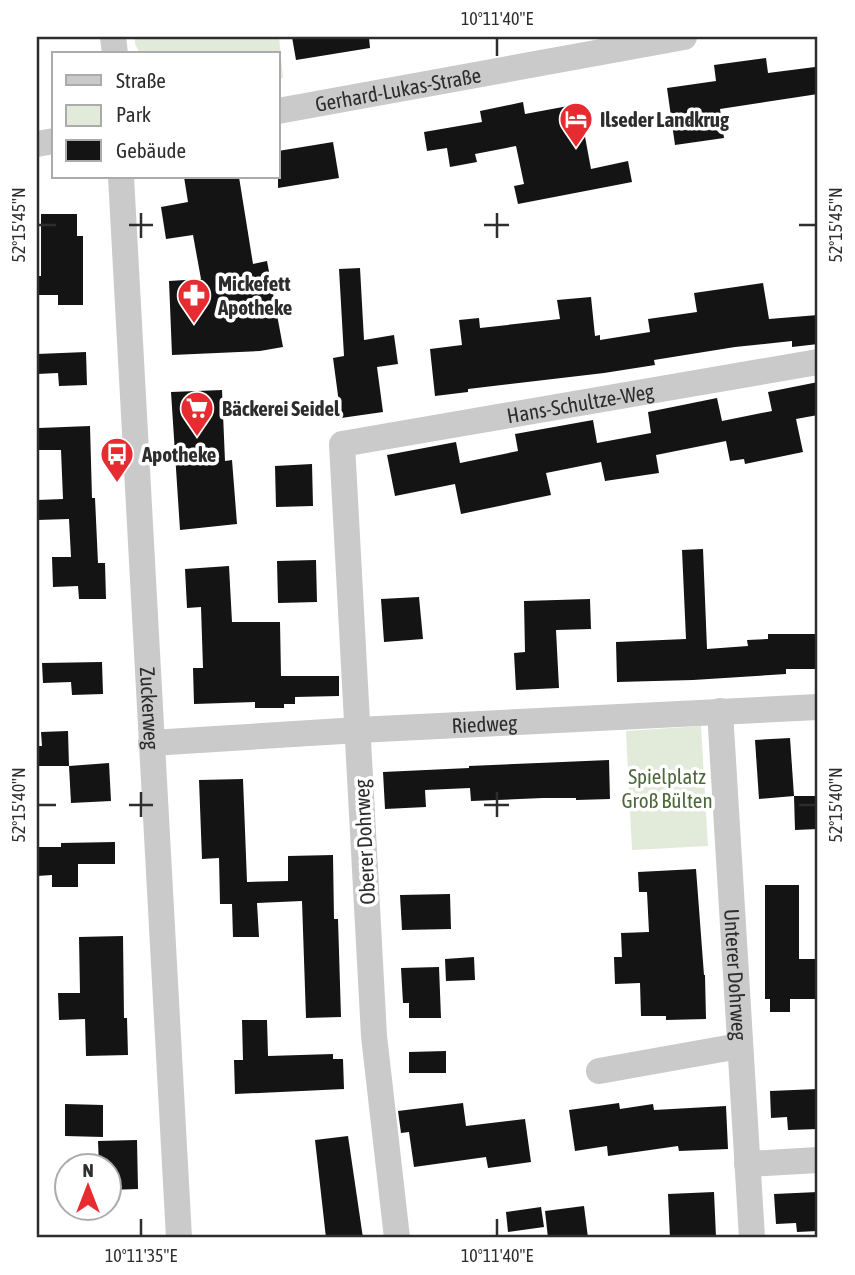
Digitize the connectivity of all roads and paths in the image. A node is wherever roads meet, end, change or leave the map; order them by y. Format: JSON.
{"nodes":[{"id":1,"x":684,"y":37,"type":"edge"},
{"id":2,"x":280,"y":111,"type":"edge"},
{"id":3,"x":121,"y":178,"type":"edge"},
{"id":4,"x":818,"y":362,"type":"edge"},
{"id":5,"x":342,"y":444,"type":"joint"},
{"id":6,"x":818,"y":707,"type":"edge"},
{"id":7,"x":720,"y":711,"type":"junction"},
{"id":8,"x":358,"y":730,"type":"junction"},
{"id":9,"x":151,"y":743,"type":"junction"},
{"id":10,"x":739,"y":1046,"type":"junction"},
{"id":11,"x":599,"y":1070,"type":"dead end"},
{"id":12,"x":818,"y":1160,"type":"edge"},
{"id":13,"x":747,"y":1164,"type":"junction"},
{"id":14,"x":179,"y":1238,"type":"edge"},
{"id":15,"x":397,"y":1238,"type":"edge"},
{"id":16,"x":752,"y":1238,"type":"edge"}],
"edges":[{"from":1,"to":2,"type":"street","name":"Gerhard-Lukas-Straße"},
{"from":3,"to":9,"type":"street","name":"Zuckerweg"},
{"from":4,"to":5,"type":"street","name":"Hans-Schultze-Weg"},
{"from":5,"to":8,"type":"street","name":"Oberer Dohrweg"},
{"from":6,"to":7,"type":"street","name":"Riedweg"},
{"from":7,"to":8,"type":"street","name":"Riedweg"},
{"from":7,"to":10,"type":"street","name":"Unterer Dohrweg"},
{"from":8,"to":9,"type":"street","name":"Riedweg"},
{"from":8,"to":15,"type":"street","name":"Oberer Dohrweg"},
{"from":9,"to":14,"type":"street","name":"Zuckerweg"},
{"from":10,"to":11,"type":"street"},
{"from":10,"to":13,"type":"street","name":"Unterer Dohrweg"},
{"from":12,"to":13,"type":"street"},
{"from":13,"to":16,"type":"street","name":"Unterer Dohrweg"}]}
